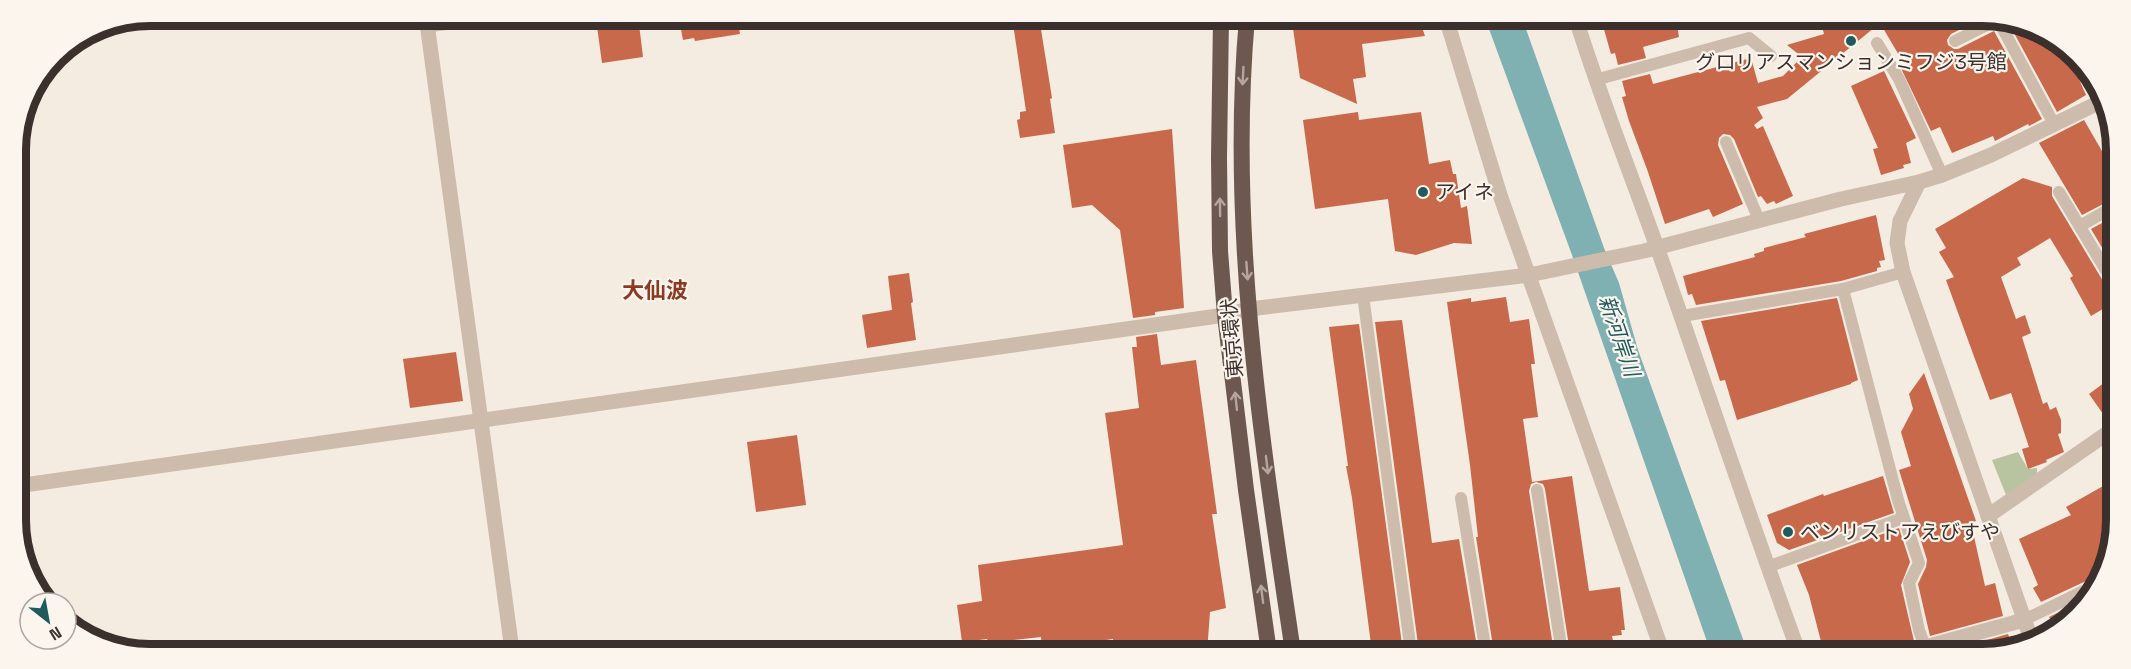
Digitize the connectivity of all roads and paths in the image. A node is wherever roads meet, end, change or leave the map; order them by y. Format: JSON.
{"nodes":[{"id":1,"x":427,"y":26,"type":"edge"},
{"id":2,"x":1221,"y":26,"type":"edge"},
{"id":3,"x":1246,"y":26,"type":"edge"},
{"id":4,"x":1448,"y":26,"type":"edge"},
{"id":5,"x":1578,"y":26,"type":"edge"},
{"id":6,"x":1985,"y":26,"type":"edge"},
{"id":7,"x":2002,"y":28,"type":"edge"},
{"id":8,"x":1954,"y":41,"type":"dead end"},
{"id":9,"x":1877,"y":43,"type":"dead end"},
{"id":10,"x":1771,"y":56,"type":"dead end"},
{"id":11,"x":1595,"y":80,"type":"junction"},
{"id":12,"x":2097,"y":104,"type":"edge"},
{"id":13,"x":2054,"y":124,"type":"junction"},
{"id":14,"x":1726,"y":142,"type":"dead end"},
{"id":15,"x":1942,"y":175,"type":"junction"},
{"id":16,"x":1918,"y":182,"type":"junction"},
{"id":17,"x":2060,"y":192,"type":"dead end"},
{"id":18,"x":2106,"y":211,"type":"edge"},
{"id":19,"x":1759,"y":220,"type":"junction"},
{"id":20,"x":2080,"y":226,"type":"junction"},
{"id":21,"x":1651,"y":249,"type":"junction"},
{"id":22,"x":2106,"y":270,"type":"edge"},
{"id":23,"x":1903,"y":272,"type":"junction"},
{"id":24,"x":1536,"y":274,"type":"junction"},
{"id":25,"x":1843,"y":290,"type":"junction"},
{"id":26,"x":1363,"y":295,"type":"junction"},
{"id":27,"x":1250,"y":309,"type":"junction"},
{"id":28,"x":1225,"y":315,"type":"junction"},
{"id":29,"x":1682,"y":316,"type":"junction"},
{"id":30,"x":482,"y":420,"type":"junction"},
{"id":31,"x":2106,"y":434,"type":"edge"},
{"id":32,"x":26,"y":485,"type":"edge"},
{"id":33,"x":1537,"y":490,"type":"dead end"},
{"id":34,"x":1461,"y":498,"type":"dead end"},
{"id":35,"x":1988,"y":516,"type":"junction"},
{"id":36,"x":1903,"y":518,"type":"junction"},
{"id":37,"x":1767,"y":567,"type":"junction"},
{"id":38,"x":2083,"y":591,"type":"edge"},
{"id":39,"x":2024,"y":620,"type":"junction"},
{"id":40,"x":2029,"y":634,"type":"edge"},
{"id":41,"x":1268,"y":643,"type":"edge"},
{"id":42,"x":1292,"y":643,"type":"edge"},
{"id":43,"x":1410,"y":643,"type":"edge"},
{"id":44,"x":1485,"y":643,"type":"edge"},
{"id":45,"x":1561,"y":643,"type":"edge"},
{"id":46,"x":1660,"y":643,"type":"edge"},
{"id":47,"x":1795,"y":643,"type":"edge"},
{"id":48,"x":1924,"y":643,"type":"edge"},
{"id":49,"x":1949,"y":643,"type":"edge"},
{"id":50,"x":511,"y":644,"type":"edge"}],
"edges":[{"from":1,"to":30,"type":"street"},
{"from":28,"to":2,"type":"highway","name":"東京環状","one_way":true},
{"from":3,"to":27,"type":"highway","name":"東京環状","one_way":true},
{"from":4,"to":24,"type":"street"},
{"from":5,"to":11,"type":"street"},
{"from":6,"to":8,"type":"lane"},
{"from":7,"to":13,"type":"lane"},
{"from":9,"to":15,"type":"lane"},
{"from":10,"to":11,"type":"lane"},
{"from":11,"to":21,"type":"street"},
{"from":12,"to":13,"type":"street"},
{"from":13,"to":15,"type":"street"},
{"from":14,"to":19,"type":"lane"},
{"from":15,"to":16,"type":"street"},
{"from":16,"to":19,"type":"street"},
{"from":16,"to":23,"type":"street"},
{"from":17,"to":20,"type":"lane"},
{"from":18,"to":20,"type":"lane"},
{"from":19,"to":21,"type":"street"},
{"from":20,"to":22,"type":"lane"},
{"from":21,"to":24,"type":"street"},
{"from":21,"to":29,"type":"street"},
{"from":23,"to":25,"type":"lane"},
{"from":23,"to":35,"type":"street"},
{"from":24,"to":26,"type":"street"},
{"from":24,"to":46,"type":"street"},
{"from":25,"to":29,"type":"lane"},
{"from":25,"to":36,"type":"lane"},
{"from":26,"to":27,"type":"street"},
{"from":26,"to":43,"type":"lane"},
{"from":27,"to":28,"type":"street"},
{"from":27,"to":42,"type":"highway","name":"東京環状","one_way":true},
{"from":28,"to":30,"type":"street"},
{"from":41,"to":28,"type":"highway","name":"東京環状","one_way":true},
{"from":29,"to":37,"type":"street"},
{"from":30,"to":32,"type":"street"},
{"from":30,"to":50,"type":"street"},
{"from":31,"to":35,"type":"street"},
{"from":33,"to":45,"type":"lane"},
{"from":34,"to":44,"type":"lane"},
{"from":35,"to":39,"type":"street"},
{"from":36,"to":37,"type":"lane"},
{"from":36,"to":48,"type":"lane"},
{"from":37,"to":47,"type":"street"},
{"from":38,"to":39,"type":"lane"},
{"from":39,"to":40,"type":"street"},
{"from":39,"to":49,"type":"street"}]}
